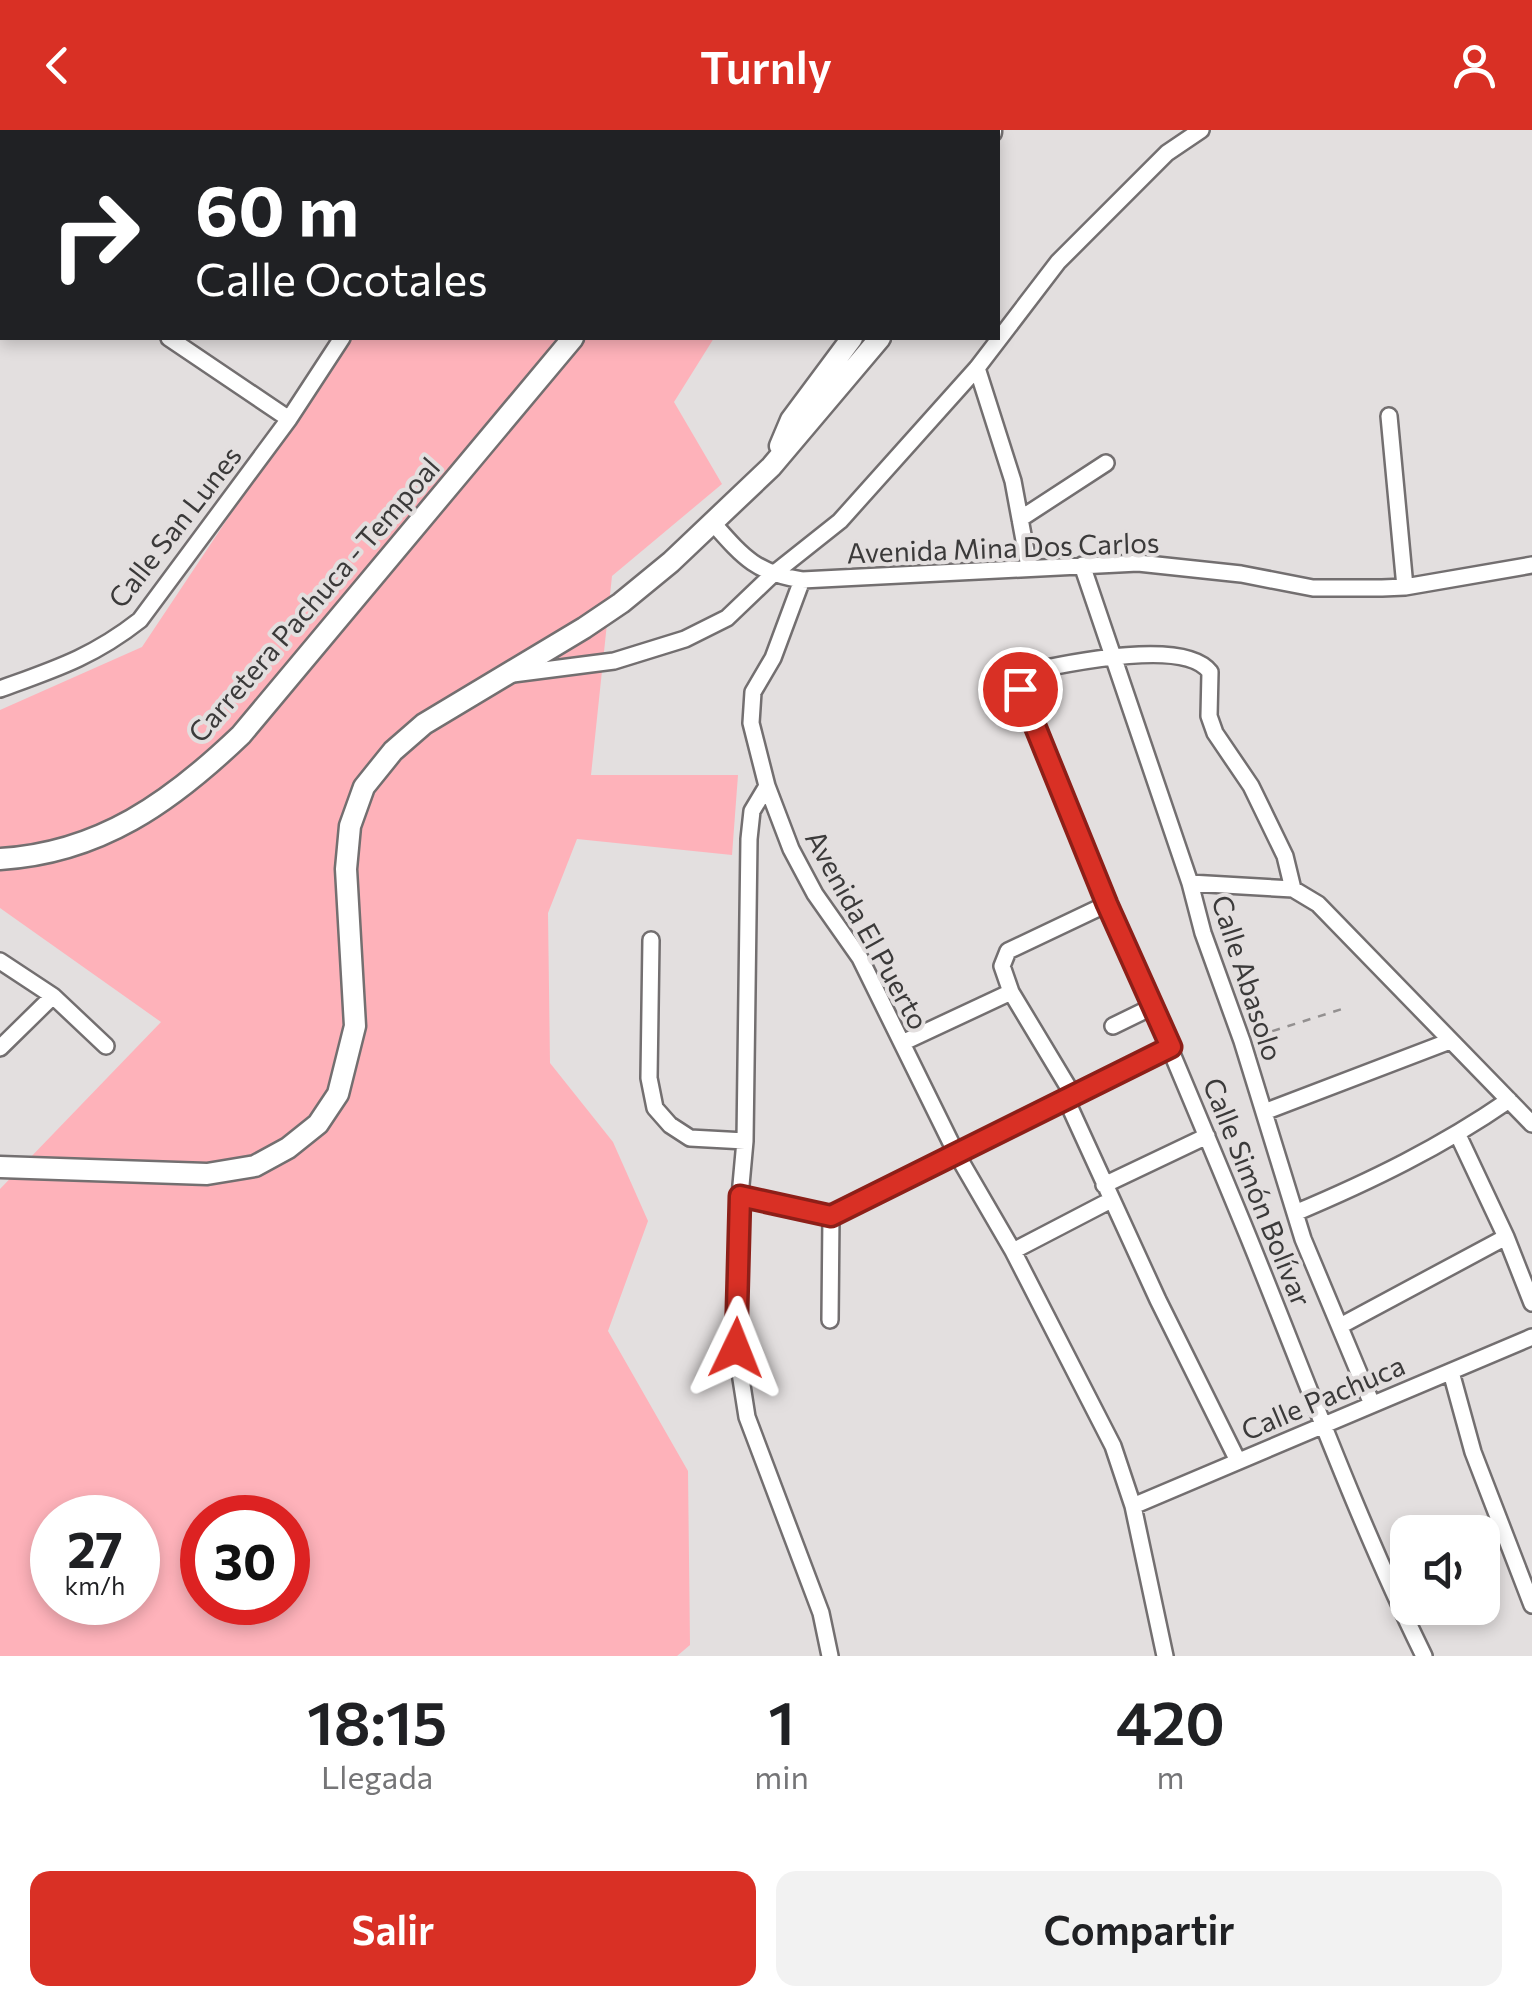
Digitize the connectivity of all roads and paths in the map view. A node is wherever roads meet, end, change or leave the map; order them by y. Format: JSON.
{"nodes":[{"id":1,"x":1200,"y":130,"type":"edge"},
{"id":2,"x":1000,"y":337,"type":"edge"},
{"id":3,"x":172,"y":340,"type":"edge"},
{"id":4,"x":341,"y":340,"type":"edge"},
{"id":5,"x":571,"y":340,"type":"edge"},
{"id":6,"x":851,"y":340,"type":"edge"},
{"id":7,"x":878,"y":340,"type":"edge"},
{"id":8,"x":998,"y":340,"type":"edge"},
{"id":9,"x":976,"y":368,"type":"junction"},
{"id":10,"x":1389,"y":416,"type":"dead end"},
{"id":11,"x":289,"y":420,"type":"junction"},
{"id":12,"x":1106,"y":463,"type":"dead end"},
{"id":13,"x":771,"y":467,"type":"junction"},
{"id":14,"x":1020,"y":520,"type":"junction"},
{"id":15,"x":712,"y":524,"type":"junction"},
{"id":16,"x":1082,"y":565,"type":"junction"},
{"id":17,"x":1532,"y":565,"type":"edge"},
{"id":18,"x":1029,"y":567,"type":"junction"},
{"id":19,"x":772,"y":575,"type":"junction"},
{"id":20,"x":802,"y":580,"type":"junction"},
{"id":21,"x":1405,"y":587,"type":"junction"},
{"id":22,"x":1112,"y":654,"type":"junction"},
{"id":23,"x":511,"y":674,"type":"junction"},
{"id":24,"x":0,"y":689,"type":"edge"},
{"id":25,"x":767,"y":786,"type":"junction"},
{"id":26,"x":0,"y":860,"type":"edge"},
{"id":27,"x":1190,"y":882,"type":"junction"},
{"id":28,"x":1292,"y":889,"type":"junction"},
{"id":29,"x":1107,"y":904,"type":"junction"},
{"id":30,"x":652,"y":940,"type":"dead end"},
{"id":31,"x":0,"y":962,"type":"edge"},
{"id":32,"x":1012,"y":992,"type":"junction"},
{"id":33,"x":53,"y":996,"type":"junction"},
{"id":34,"x":1154,"y":1006,"type":"junction"},
{"id":35,"x":1342,"y":1009,"type":"dead end"},
{"id":36,"x":1113,"y":1026,"type":"dead end"},
{"id":37,"x":1242,"y":1040,"type":"junction"},
{"id":38,"x":1450,"y":1042,"type":"junction"},
{"id":39,"x":902,"y":1043,"type":"junction"},
{"id":40,"x":106,"y":1046,"type":"dead end"},
{"id":41,"x":1171,"y":1047,"type":"junction"},
{"id":42,"x":0,"y":1048,"type":"edge"},
{"id":43,"x":1069,"y":1097,"type":"junction"},
{"id":44,"x":1509,"y":1100,"type":"junction"},
{"id":45,"x":1264,"y":1112,"type":"junction"},
{"id":46,"x":1532,"y":1124,"type":"edge"},
{"id":47,"x":1458,"y":1135,"type":"junction"},
{"id":48,"x":1207,"y":1136,"type":"junction"},
{"id":49,"x":746,"y":1142,"type":"junction"},
{"id":50,"x":956,"y":1154,"type":"junction"},
{"id":51,"x":0,"y":1167,"type":"edge"},
{"id":52,"x":1104,"y":1184,"type":"junction"},
{"id":53,"x":740,"y":1196,"type":"junction"},
{"id":54,"x":1112,"y":1200,"type":"junction"},
{"id":55,"x":1295,"y":1212,"type":"junction"},
{"id":56,"x":831,"y":1216,"type":"junction"},
{"id":57,"x":1506,"y":1237,"type":"junction"},
{"id":58,"x":1013,"y":1250,"type":"junction"},
{"id":59,"x":1532,"y":1303,"type":"edge"},
{"id":60,"x":830,"y":1320,"type":"dead end"},
{"id":61,"x":1342,"y":1325,"type":"junction"},
{"id":62,"x":1532,"y":1337,"type":"edge"},
{"id":63,"x":1451,"y":1372,"type":"junction"},
{"id":64,"x":1372,"y":1404,"type":"junction"},
{"id":65,"x":1324,"y":1425,"type":"junction"},
{"id":66,"x":1238,"y":1461,"type":"junction"},
{"id":67,"x":1133,"y":1506,"type":"junction"},
{"id":68,"x":1532,"y":1605,"type":"edge"},
{"id":69,"x":830,"y":1656,"type":"edge"},
{"id":70,"x":1165,"y":1656,"type":"edge"},
{"id":71,"x":1424,"y":1656,"type":"edge"}],
"edges":[{"from":1,"to":2,"type":"street"},
{"from":3,"to":11,"type":"street"},
{"from":4,"to":11,"type":"street","name":"Calle San Lunes"},
{"from":5,"to":26,"type":"main road","name":"Carretera Pachuca - Tempoal"},
{"from":6,"to":13,"type":"main road"},
{"from":7,"to":13,"type":"main road"},
{"from":8,"to":9,"type":"street"},
{"from":9,"to":14,"type":"street"},
{"from":9,"to":19,"type":"street"},
{"from":10,"to":21,"type":"street"},
{"from":11,"to":24,"type":"street","name":"Calle San Lunes"},
{"from":12,"to":14,"type":"street"},
{"from":13,"to":15,"type":"main road"},
{"from":14,"to":18,"type":"street"},
{"from":15,"to":19,"type":"street","name":"Avenida Mina Dos Carlos"},
{"from":15,"to":23,"type":"main road"},
{"from":16,"to":18,"type":"street","name":"Avenida Mina Dos Carlos"},
{"from":16,"to":21,"type":"street","name":"Avenida Mina Dos Carlos"},
{"from":16,"to":22,"type":"street","name":"Calle Abasolo"},
{"from":17,"to":21,"type":"street","name":"Avenida Mina Dos Carlos"},
{"from":18,"to":20,"type":"street","name":"Avenida Mina Dos Carlos"},
{"from":19,"to":20,"type":"street","name":"Avenida Mina Dos Carlos"},
{"from":19,"to":23,"type":"street"},
{"from":20,"to":25,"type":"street","name":"Avenida El Puerto"},
{"from":22,"to":27,"type":"street","name":"Calle Abasolo"},
{"from":22,"to":28,"type":"street"},
{"from":22,"to":29,"type":"street","name":"Calle Simón Bolívar"},
{"from":23,"to":51,"type":"main road"},
{"from":25,"to":39,"type":"street","name":"Avenida El Puerto"},
{"from":25,"to":49,"type":"street"},
{"from":27,"to":28,"type":"street"},
{"from":27,"to":37,"type":"street","name":"Calle Abasolo"},
{"from":28,"to":38,"type":"street"},
{"from":29,"to":32,"type":"street"},
{"from":29,"to":34,"type":"street","name":"Calle Simón Bolívar"},
{"from":30,"to":49,"type":"street"},
{"from":31,"to":33,"type":"street"},
{"from":32,"to":39,"type":"street"},
{"from":32,"to":43,"type":"street"},
{"from":33,"to":40,"type":"street"},
{"from":33,"to":42,"type":"street"},
{"from":34,"to":36,"type":"street"},
{"from":34,"to":41,"type":"street","name":"Calle Simón Bolívar"},
{"from":35,"to":37,"type":"path"},
{"from":37,"to":45,"type":"street","name":"Calle Abasolo"},
{"from":38,"to":44,"type":"street"},
{"from":38,"to":45,"type":"street"},
{"from":39,"to":50,"type":"street","name":"Avenida El Puerto"},
{"from":41,"to":43,"type":"street"},
{"from":41,"to":48,"type":"street","name":"Calle Simón Bolívar"},
{"from":43,"to":50,"type":"street"},
{"from":43,"to":52,"type":"street"},
{"from":44,"to":46,"type":"street"},
{"from":44,"to":47,"type":"street"},
{"from":45,"to":55,"type":"street","name":"Calle Abasolo"},
{"from":47,"to":55,"type":"street"},
{"from":47,"to":57,"type":"street"},
{"from":48,"to":52,"type":"street"},
{"from":48,"to":65,"type":"street","name":"Calle Simón Bolívar"},
{"from":49,"to":53,"type":"street"},
{"from":50,"to":56,"type":"street"},
{"from":50,"to":58,"type":"street","name":"Avenida El Puerto"},
{"from":52,"to":54,"type":"street"},
{"from":53,"to":56,"type":"street"},
{"from":53,"to":69,"type":"street"},
{"from":54,"to":58,"type":"street"},
{"from":54,"to":66,"type":"street"},
{"from":55,"to":61,"type":"street","name":"Calle Abasolo"},
{"from":56,"to":60,"type":"street"},
{"from":57,"to":59,"type":"street"},
{"from":57,"to":61,"type":"street"},
{"from":58,"to":67,"type":"street","name":"Avenida El Puerto"},
{"from":61,"to":64,"type":"street","name":"Calle Abasolo"},
{"from":62,"to":63,"type":"street","name":"Calle Pachuca"},
{"from":63,"to":64,"type":"street","name":"Calle Pachuca"},
{"from":63,"to":68,"type":"street"},
{"from":64,"to":65,"type":"street","name":"Calle Pachuca"},
{"from":65,"to":66,"type":"street","name":"Calle Pachuca"},
{"from":65,"to":71,"type":"street","name":"Calle Simón Bolívar"},
{"from":66,"to":67,"type":"street","name":"Calle Pachuca"},
{"from":67,"to":70,"type":"street","name":"Avenida El Puerto"}]}
